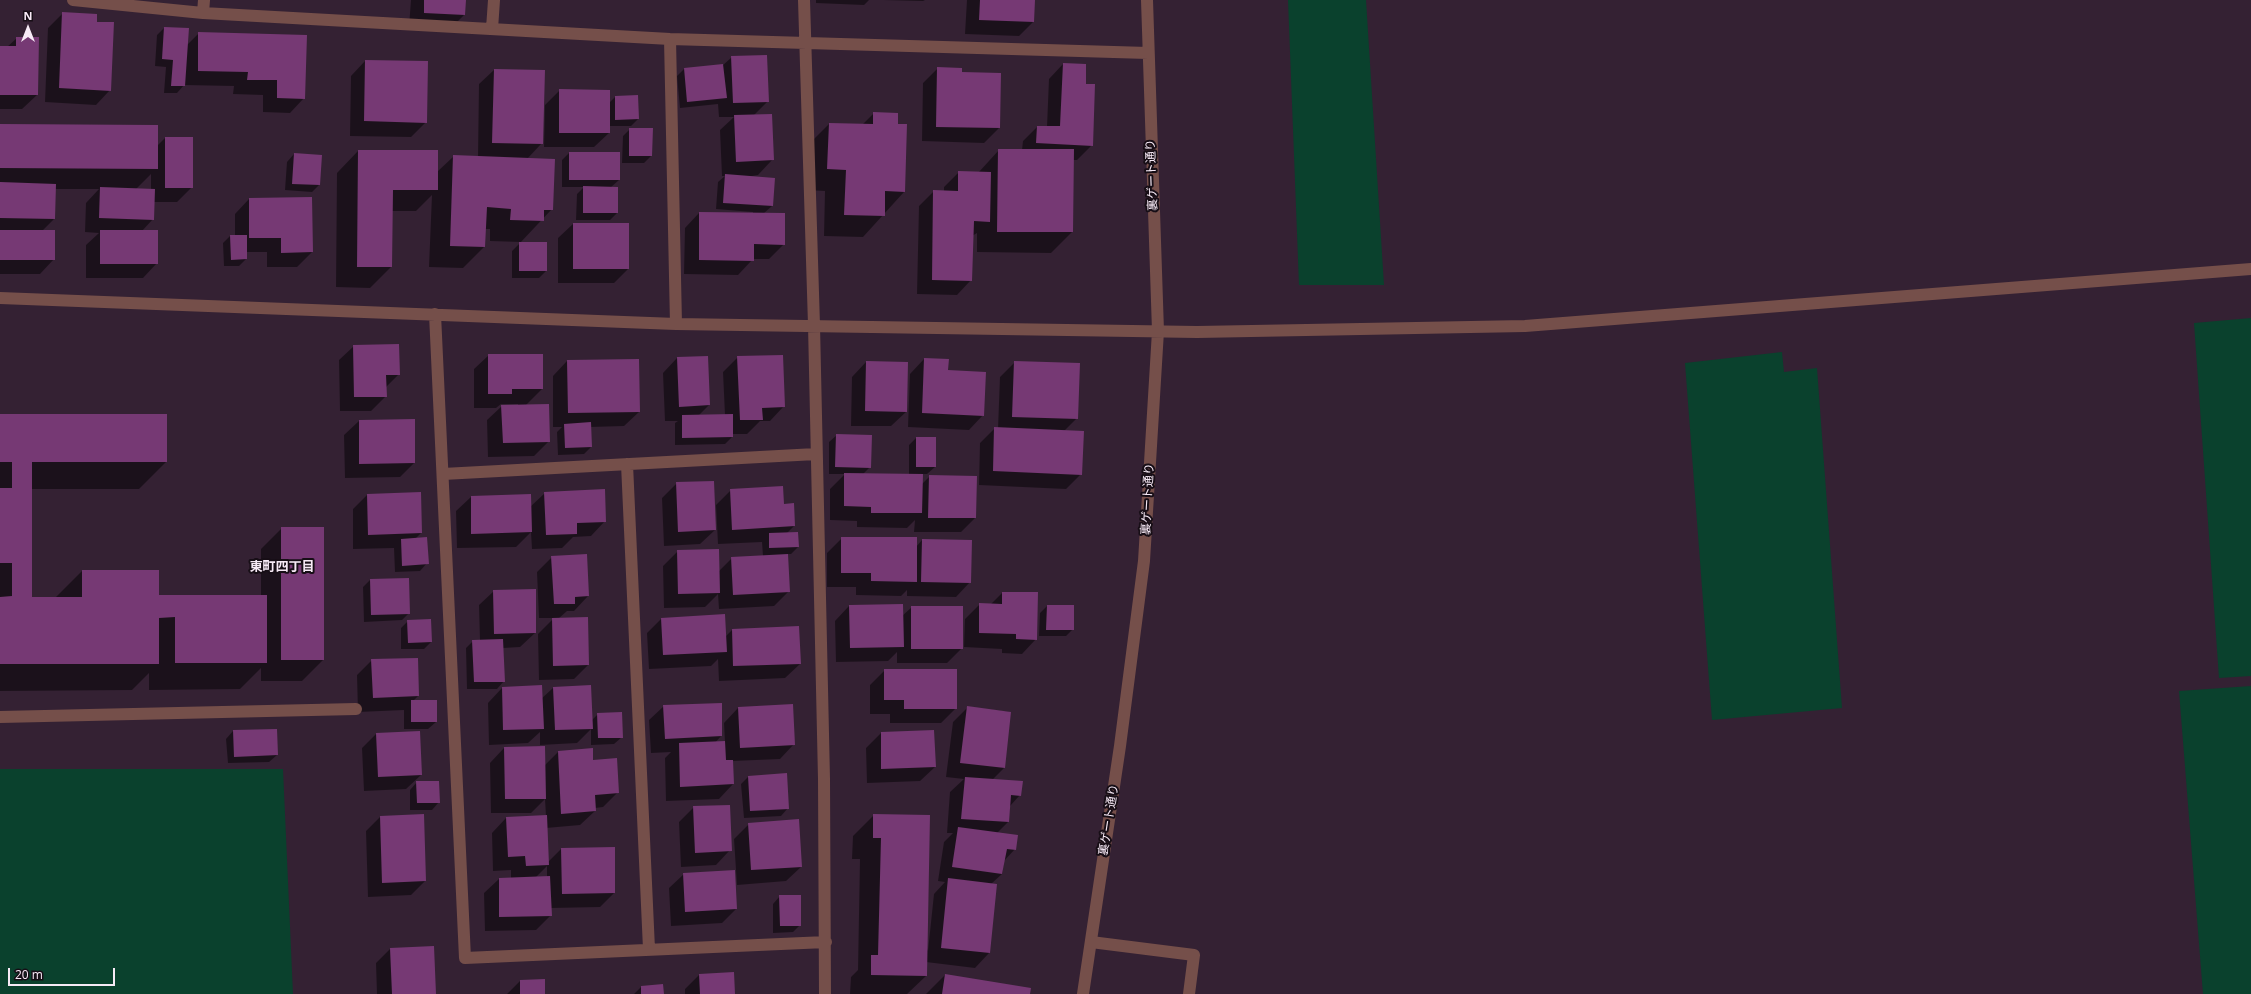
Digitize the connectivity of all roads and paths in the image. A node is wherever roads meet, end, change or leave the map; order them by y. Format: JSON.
{"nodes":[{"id":1,"x":73,"y":0,"type":"edge"},
{"id":2,"x":204,"y":0,"type":"edge"},
{"id":3,"x":494,"y":0,"type":"edge"},
{"id":4,"x":804,"y":0,"type":"edge"},
{"id":5,"x":1147,"y":0,"type":"edge"},
{"id":6,"x":203,"y":13,"type":"junction"},
{"id":7,"x":492,"y":29,"type":"junction"},
{"id":8,"x":670,"y":39,"type":"junction"},
{"id":9,"x":804,"y":43,"type":"junction"},
{"id":10,"x":1148,"y":53,"type":"junction"},
{"id":11,"x":2251,"y":269,"type":"edge"},
{"id":12,"x":0,"y":298,"type":"edge"},
{"id":13,"x":435,"y":314,"type":"junction"},
{"id":14,"x":676,"y":324,"type":"junction"},
{"id":15,"x":814,"y":325,"type":"junction"},
{"id":16,"x":1158,"y":331,"type":"junction"},
{"id":17,"x":816,"y":454,"type":"junction"},
{"id":18,"x":627,"y":464,"type":"junction"},
{"id":19,"x":442,"y":474,"type":"junction"},
{"id":20,"x":356,"y":709,"type":"dead end"},
{"id":21,"x":0,"y":717,"type":"edge"},
{"id":22,"x":826,"y":942,"type":"junction"},
{"id":23,"x":1090,"y":942,"type":"junction"},
{"id":24,"x":649,"y":949,"type":"junction"},
{"id":25,"x":825,"y":994,"type":"edge"},
{"id":26,"x":1083,"y":994,"type":"edge"},
{"id":27,"x":1188,"y":994,"type":"edge"}],
"edges":[{"from":1,"to":6,"type":"street"},
{"from":2,"to":6,"type":"street"},
{"from":3,"to":7,"type":"street"},
{"from":4,"to":9,"type":"street"},
{"from":5,"to":10,"type":"street","name":"裏ゲート通り"},
{"from":6,"to":7,"type":"street"},
{"from":7,"to":8,"type":"street"},
{"from":8,"to":9,"type":"street"},
{"from":8,"to":14,"type":"street"},
{"from":9,"to":10,"type":"street"},
{"from":9,"to":15,"type":"street"},
{"from":10,"to":16,"type":"street","name":"裏ゲート通り"},
{"from":11,"to":16,"type":"street"},
{"from":12,"to":13,"type":"street"},
{"from":13,"to":14,"type":"street"},
{"from":13,"to":19,"type":"street"},
{"from":14,"to":15,"type":"street"},
{"from":15,"to":16,"type":"street"},
{"from":15,"to":17,"type":"street"},
{"from":16,"to":23,"type":"street","name":"裏ゲート通り"},
{"from":17,"to":18,"type":"street"},
{"from":17,"to":22,"type":"street"},
{"from":18,"to":19,"type":"street"},
{"from":18,"to":24,"type":"street"},
{"from":19,"to":24,"type":"street"},
{"from":20,"to":21,"type":"street"},
{"from":22,"to":24,"type":"street"},
{"from":22,"to":25,"type":"street"},
{"from":23,"to":26,"type":"street","name":"裏ゲート通り"},
{"from":23,"to":27,"type":"street"}]}
